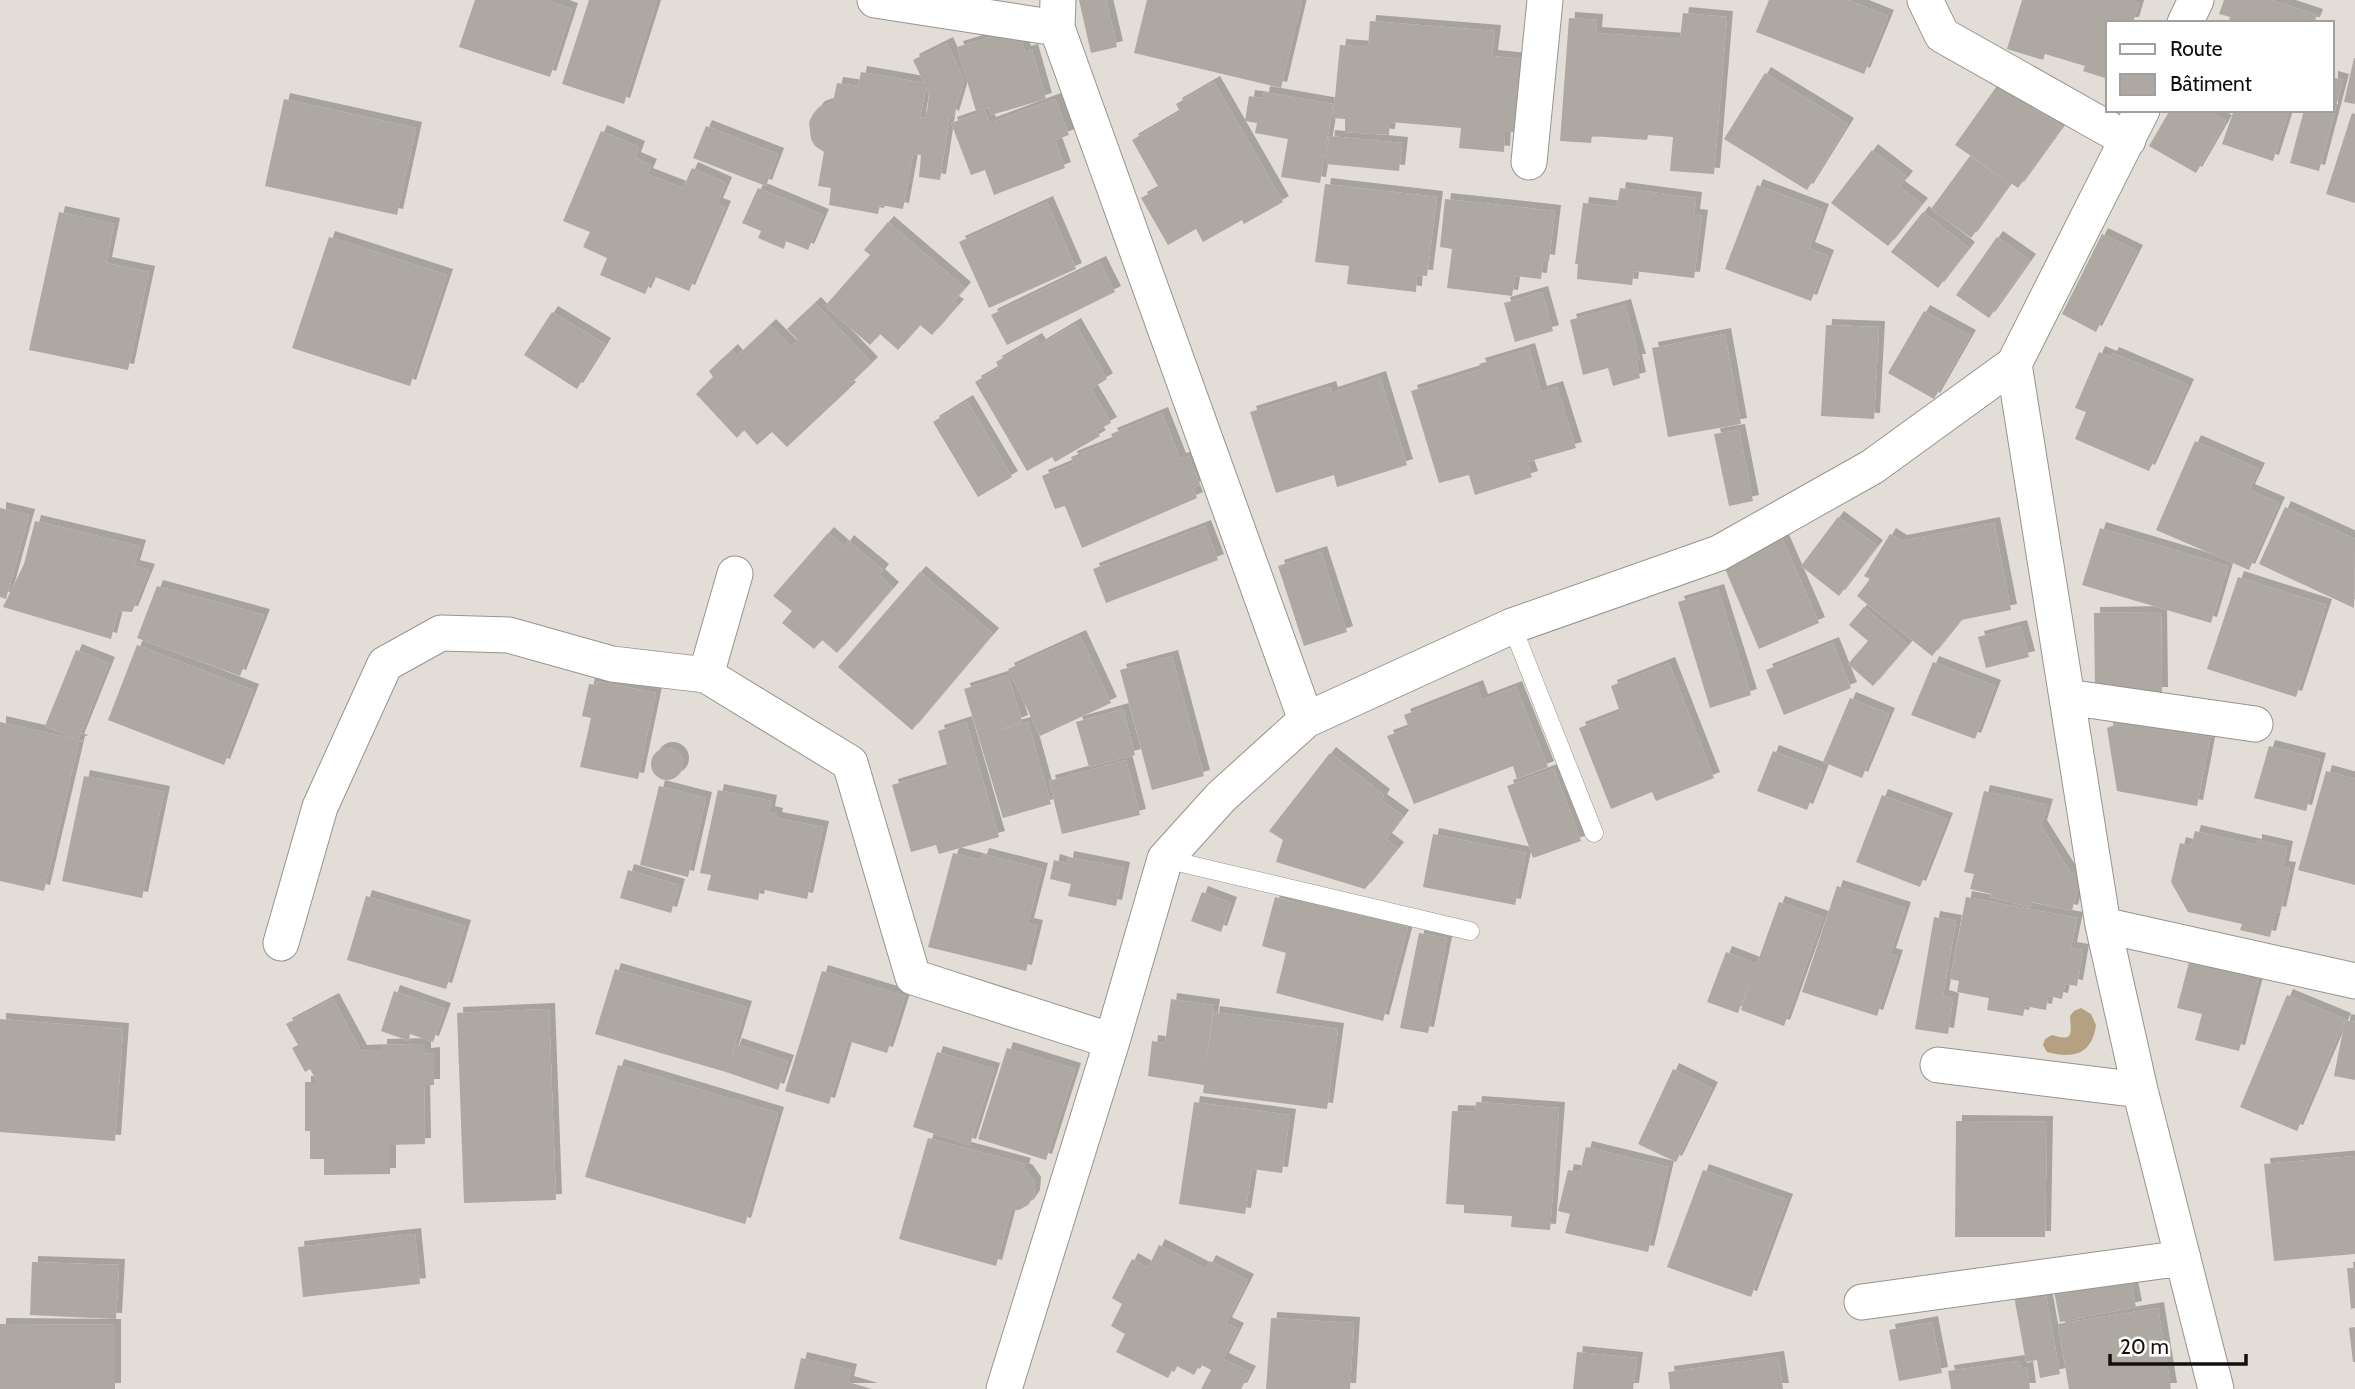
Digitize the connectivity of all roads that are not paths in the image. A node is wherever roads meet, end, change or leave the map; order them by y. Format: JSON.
{"nodes":[{"id":1,"x":875,"y":0,"type":"edge"},
{"id":2,"x":1545,"y":0,"type":"edge"},
{"id":3,"x":1925,"y":0,"type":"edge"},
{"id":4,"x":2196,"y":0,"type":"edge"},
{"id":5,"x":1057,"y":14,"type":"edge"},
{"id":6,"x":2186,"y":21,"type":"edge"},
{"id":7,"x":2106,"y":111,"type":"edge"},
{"id":8,"x":2107,"y":112,"type":"edge"},
{"id":9,"x":2135,"y":125,"type":"edge"},
{"id":10,"x":1529,"y":162,"type":"dead end"},
{"id":11,"x":2014,"y":364,"type":"junction"},
{"id":12,"x":735,"y":574,"type":"dead end"},
{"id":13,"x":1512,"y":626,"type":"junction"},
{"id":14,"x":706,"y":675,"type":"junction"},
{"id":15,"x":2067,"y":697,"type":"junction"},
{"id":16,"x":1306,"y":720,"type":"junction"},
{"id":17,"x":2255,"y":724,"type":"dead end"},
{"id":18,"x":1594,"y":834,"type":"dead end"},
{"id":19,"x":1165,"y":859,"type":"junction"},
{"id":20,"x":2103,"y":925,"type":"junction"},
{"id":21,"x":1470,"y":931,"type":"dead end"},
{"id":22,"x":281,"y":943,"type":"dead end"},
{"id":23,"x":2355,"y":981,"type":"edge"},
{"id":24,"x":1112,"y":1041,"type":"junction"},
{"id":25,"x":1938,"y":1065,"type":"dead end"},
{"id":26,"x":2140,"y":1090,"type":"junction"},
{"id":27,"x":2183,"y":1258,"type":"junction"},
{"id":28,"x":1862,"y":1303,"type":"dead end"},
{"id":29,"x":1004,"y":1389,"type":"edge"},
{"id":30,"x":2216,"y":1389,"type":"edge"}],
"edges":[{"from":1,"to":5,"type":"street"},
{"from":2,"to":10,"type":"street"},
{"from":3,"to":7,"type":"street"},
{"from":4,"to":6,"type":"street"},
{"from":5,"to":16,"type":"street"},
{"from":8,"to":9,"type":"street"},
{"from":9,"to":11,"type":"street"},
{"from":11,"to":13,"type":"street"},
{"from":11,"to":15,"type":"street"},
{"from":12,"to":14,"type":"street"},
{"from":13,"to":16,"type":"street"},
{"from":13,"to":18,"type":"lane"},
{"from":14,"to":22,"type":"street"},
{"from":14,"to":24,"type":"street"},
{"from":15,"to":17,"type":"street"},
{"from":15,"to":20,"type":"street"},
{"from":16,"to":19,"type":"street"},
{"from":19,"to":21,"type":"lane"},
{"from":19,"to":24,"type":"street"},
{"from":20,"to":23,"type":"street"},
{"from":20,"to":26,"type":"street"},
{"from":24,"to":29,"type":"street"},
{"from":25,"to":26,"type":"street"},
{"from":26,"to":27,"type":"street"},
{"from":27,"to":28,"type":"street"},
{"from":27,"to":30,"type":"street"}]}
